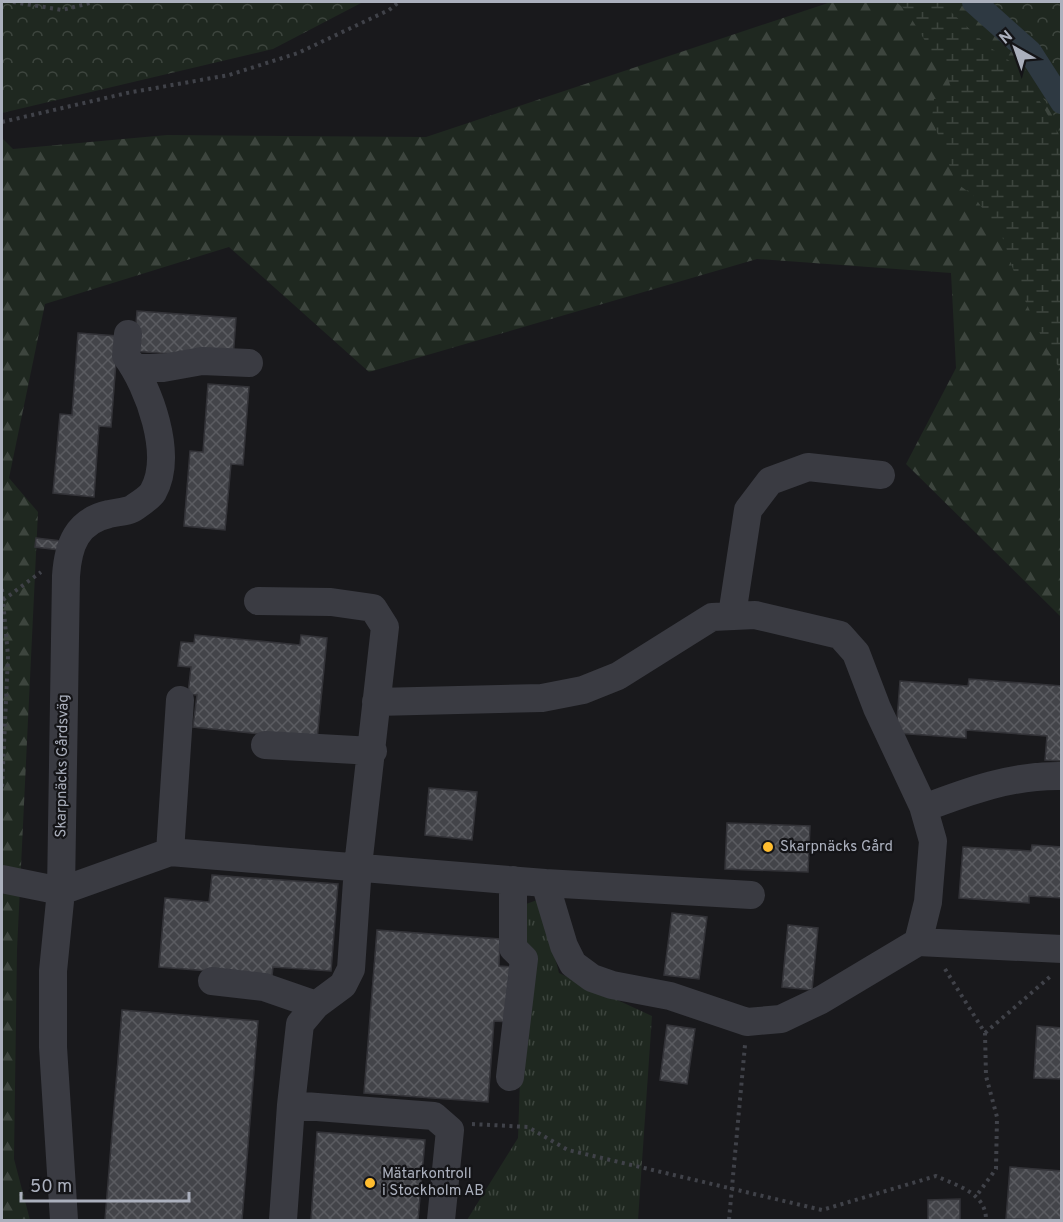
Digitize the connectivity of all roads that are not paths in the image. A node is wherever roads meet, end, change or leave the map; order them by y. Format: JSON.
{"nodes":[{"id":1,"x":128,"y":334,"type":"dead end"},
{"id":2,"x":249,"y":363,"type":"dead end"},
{"id":3,"x":134,"y":368,"type":"junction"},
{"id":4,"x":881,"y":475,"type":"dead end"},
{"id":5,"x":258,"y":601,"type":"dead end"},
{"id":6,"x":732,"y":615,"type":"junction"},
{"id":7,"x":180,"y":700,"type":"dead end"},
{"id":8,"x":376,"y":702,"type":"junction"},
{"id":9,"x":265,"y":745,"type":"dead end"},
{"id":10,"x":373,"y":751,"type":"junction"},
{"id":11,"x":1062,"y":776,"type":"edge"},
{"id":12,"x":924,"y":808,"type":"junction"},
{"id":13,"x":170,"y":852,"type":"junction"},
{"id":14,"x":358,"y":866,"type":"junction"},
{"id":15,"x":2,"y":879,"type":"edge"},
{"id":16,"x":513,"y":880,"type":"junction"},
{"id":17,"x":545,"y":883,"type":"junction"},
{"id":18,"x":61,"y":891,"type":"junction"},
{"id":19,"x":751,"y":895,"type":"dead end"},
{"id":20,"x":918,"y":942,"type":"junction"},
{"id":21,"x":1062,"y":949,"type":"edge"},
{"id":22,"x":212,"y":981,"type":"dead end"},
{"id":23,"x":316,"y":1005,"type":"junction"},
{"id":24,"x":510,"y":1077,"type":"dead end"},
{"id":25,"x":291,"y":1105,"type":"junction"},
{"id":26,"x":64,"y":1221,"type":"edge"},
{"id":27,"x":283,"y":1221,"type":"edge"},
{"id":28,"x":441,"y":1221,"type":"edge"}],
"edges":[{"from":1,"to":3,"type":"street","name":"Skarpnäcks Gårdsväg"},
{"from":2,"to":3,"type":"street"},
{"from":3,"to":18,"type":"street","name":"Skarpnäcks Gårdsväg"},
{"from":4,"to":6,"type":"street"},
{"from":5,"to":8,"type":"street"},
{"from":6,"to":8,"type":"street"},
{"from":6,"to":12,"type":"street"},
{"from":7,"to":13,"type":"street"},
{"from":8,"to":10,"type":"street"},
{"from":9,"to":10,"type":"street"},
{"from":10,"to":14,"type":"street"},
{"from":11,"to":12,"type":"street"},
{"from":12,"to":20,"type":"street"},
{"from":13,"to":14,"type":"street"},
{"from":13,"to":18,"type":"street"},
{"from":14,"to":16,"type":"street"},
{"from":14,"to":23,"type":"street"},
{"from":15,"to":18,"type":"street"},
{"from":16,"to":17,"type":"street"},
{"from":16,"to":24,"type":"street"},
{"from":17,"to":19,"type":"street"},
{"from":17,"to":20,"type":"street"},
{"from":18,"to":26,"type":"street","name":"Skarpnäcks Gårdsväg"},
{"from":20,"to":21,"type":"street"},
{"from":22,"to":23,"type":"street"},
{"from":23,"to":25,"type":"street"},
{"from":25,"to":27,"type":"street"},
{"from":25,"to":28,"type":"street"}]}
